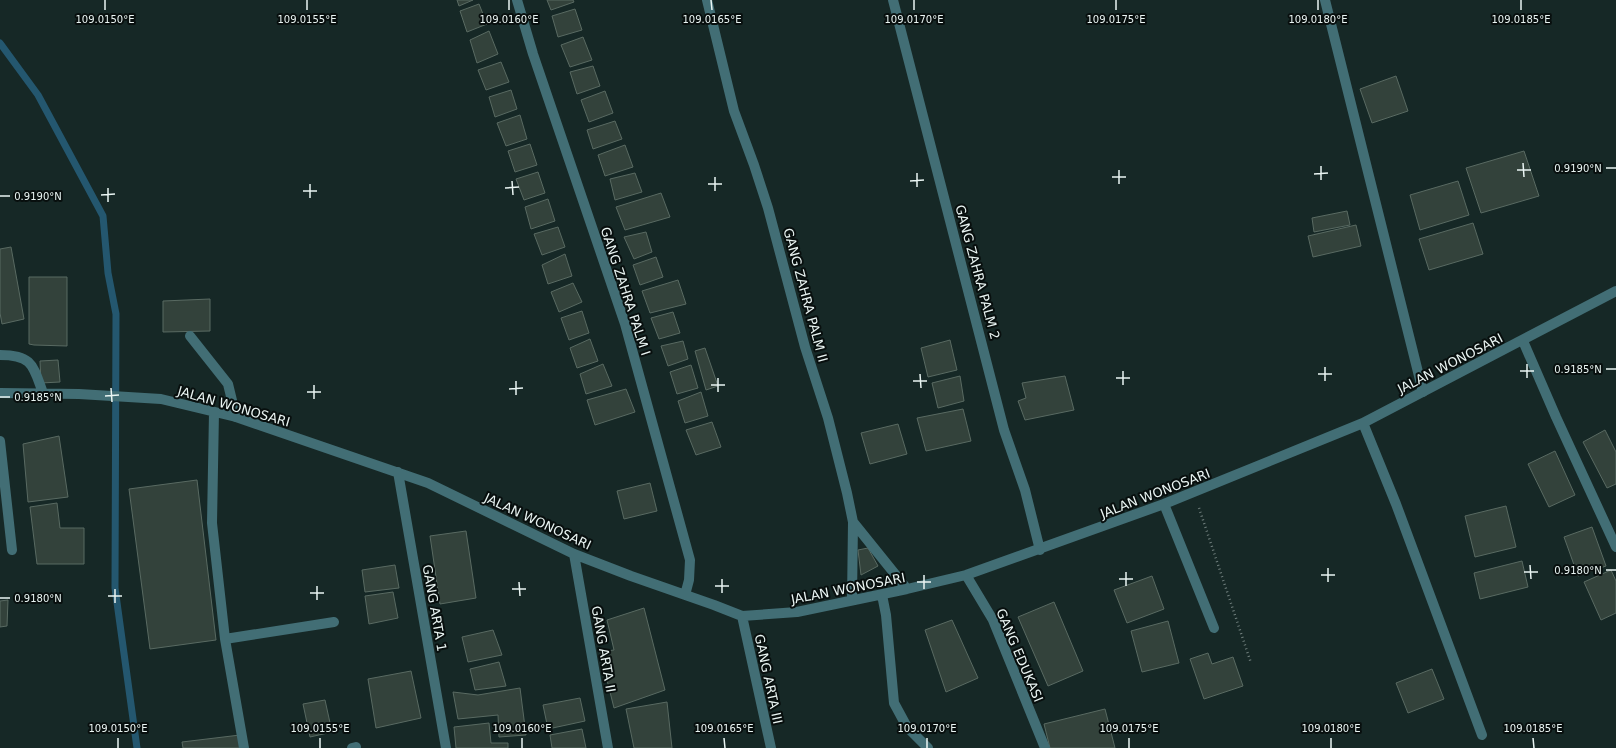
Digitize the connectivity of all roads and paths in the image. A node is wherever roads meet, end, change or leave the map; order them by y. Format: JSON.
{"nodes":[{"id":1,"x":517,"y":0,"type":"edge"},
{"id":2,"x":707,"y":0,"type":"edge"},
{"id":3,"x":893,"y":0,"type":"edge"},
{"id":4,"x":1325,"y":0,"type":"edge"},
{"id":5,"x":1616,"y":292,"type":"edge"},
{"id":6,"x":190,"y":336,"type":"dead end"},
{"id":7,"x":1523,"y":341,"type":"junction"},
{"id":8,"x":0,"y":355,"type":"edge"},
{"id":9,"x":1424,"y":392,"type":"junction"},
{"id":10,"x":0,"y":393,"type":"edge"},
{"id":11,"x":43,"y":394,"type":"junction"},
{"id":12,"x":214,"y":412,"type":"junction"},
{"id":13,"x":236,"y":417,"type":"junction"},
{"id":14,"x":1363,"y":423,"type":"junction"},
{"id":15,"x":0,"y":441,"type":"edge"},
{"id":16,"x":398,"y":472,"type":"junction"},
{"id":17,"x":1194,"y":492,"type":"junction"},
{"id":18,"x":1164,"y":504,"type":"junction"},
{"id":19,"x":853,"y":522,"type":"junction"},
{"id":20,"x":1616,"y":547,"type":"edge"},
{"id":21,"x":12,"y":550,"type":"dead end"},
{"id":22,"x":1040,"y":550,"type":"junction"},
{"id":23,"x":574,"y":554,"type":"junction"},
{"id":24,"x":966,"y":575,"type":"junction"},
{"id":25,"x":908,"y":589,"type":"junction"},
{"id":26,"x":685,"y":595,"type":"junction"},
{"id":27,"x":882,"y":595,"type":"junction"},
{"id":28,"x":852,"y":600,"type":"junction"},
{"id":29,"x":742,"y":616,"type":"junction"},
{"id":30,"x":334,"y":622,"type":"dead end"},
{"id":31,"x":1214,"y":628,"type":"dead end"},
{"id":32,"x":225,"y":640,"type":"junction"},
{"id":33,"x":1251,"y":662,"type":"dead end"},
{"id":34,"x":1482,"y":735,"type":"dead end"},
{"id":35,"x":244,"y":748,"type":"edge"},
{"id":36,"x":446,"y":748,"type":"edge"},
{"id":37,"x":608,"y":748,"type":"edge"},
{"id":38,"x":771,"y":748,"type":"edge"},
{"id":39,"x":928,"y":748,"type":"edge"},
{"id":40,"x":1045,"y":748,"type":"edge"}],
"edges":[{"from":1,"to":26,"type":"street","name":"GANG ZAHRA PALM I"},
{"from":2,"to":19,"type":"street","name":"GANG ZAHRA PALM II"},
{"from":3,"to":22,"type":"street","name":"GANG ZAHRA PALM 2"},
{"from":4,"to":9,"type":"street"},
{"from":5,"to":7,"type":"street","name":"JALAN WONOSARI"},
{"from":6,"to":13,"type":"street"},
{"from":7,"to":9,"type":"street","name":"JALAN WONOSARI"},
{"from":7,"to":20,"type":"street"},
{"from":8,"to":11,"type":"street"},
{"from":9,"to":14,"type":"street","name":"JALAN WONOSARI"},
{"from":10,"to":11,"type":"street","name":"JALAN WONOSARI"},
{"from":11,"to":12,"type":"street","name":"JALAN WONOSARI"},
{"from":12,"to":13,"type":"street","name":"JALAN WONOSARI"},
{"from":12,"to":32,"type":"street"},
{"from":13,"to":16,"type":"street","name":"JALAN WONOSARI"},
{"from":14,"to":17,"type":"street","name":"JALAN WONOSARI"},
{"from":14,"to":34,"type":"street"},
{"from":15,"to":21,"type":"street"},
{"from":16,"to":23,"type":"street","name":"JALAN WONOSARI"},
{"from":16,"to":36,"type":"street","name":"GANG ARTA 1"},
{"from":17,"to":18,"type":"street","name":"JALAN WONOSARI"},
{"from":17,"to":33,"type":"path"},
{"from":18,"to":22,"type":"street","name":"JALAN WONOSARI"},
{"from":18,"to":31,"type":"street"},
{"from":19,"to":25,"type":"street"},
{"from":19,"to":28,"type":"street","name":"GANG ZAHRA PALM II"},
{"from":22,"to":24,"type":"street","name":"JALAN WONOSARI"},
{"from":23,"to":26,"type":"street","name":"JALAN WONOSARI"},
{"from":23,"to":37,"type":"street","name":"GANG ARTA II"},
{"from":24,"to":25,"type":"street","name":"JALAN WONOSARI"},
{"from":24,"to":40,"type":"street","name":"GANG EDUKASI"},
{"from":25,"to":27,"type":"street","name":"JALAN WONOSARI"},
{"from":26,"to":29,"type":"street","name":"JALAN WONOSARI"},
{"from":27,"to":28,"type":"street","name":"JALAN WONOSARI"},
{"from":27,"to":39,"type":"street"},
{"from":28,"to":29,"type":"street","name":"JALAN WONOSARI"},
{"from":29,"to":38,"type":"street","name":"GANG ARTA III"},
{"from":30,"to":32,"type":"street"},
{"from":32,"to":35,"type":"street"}]}
